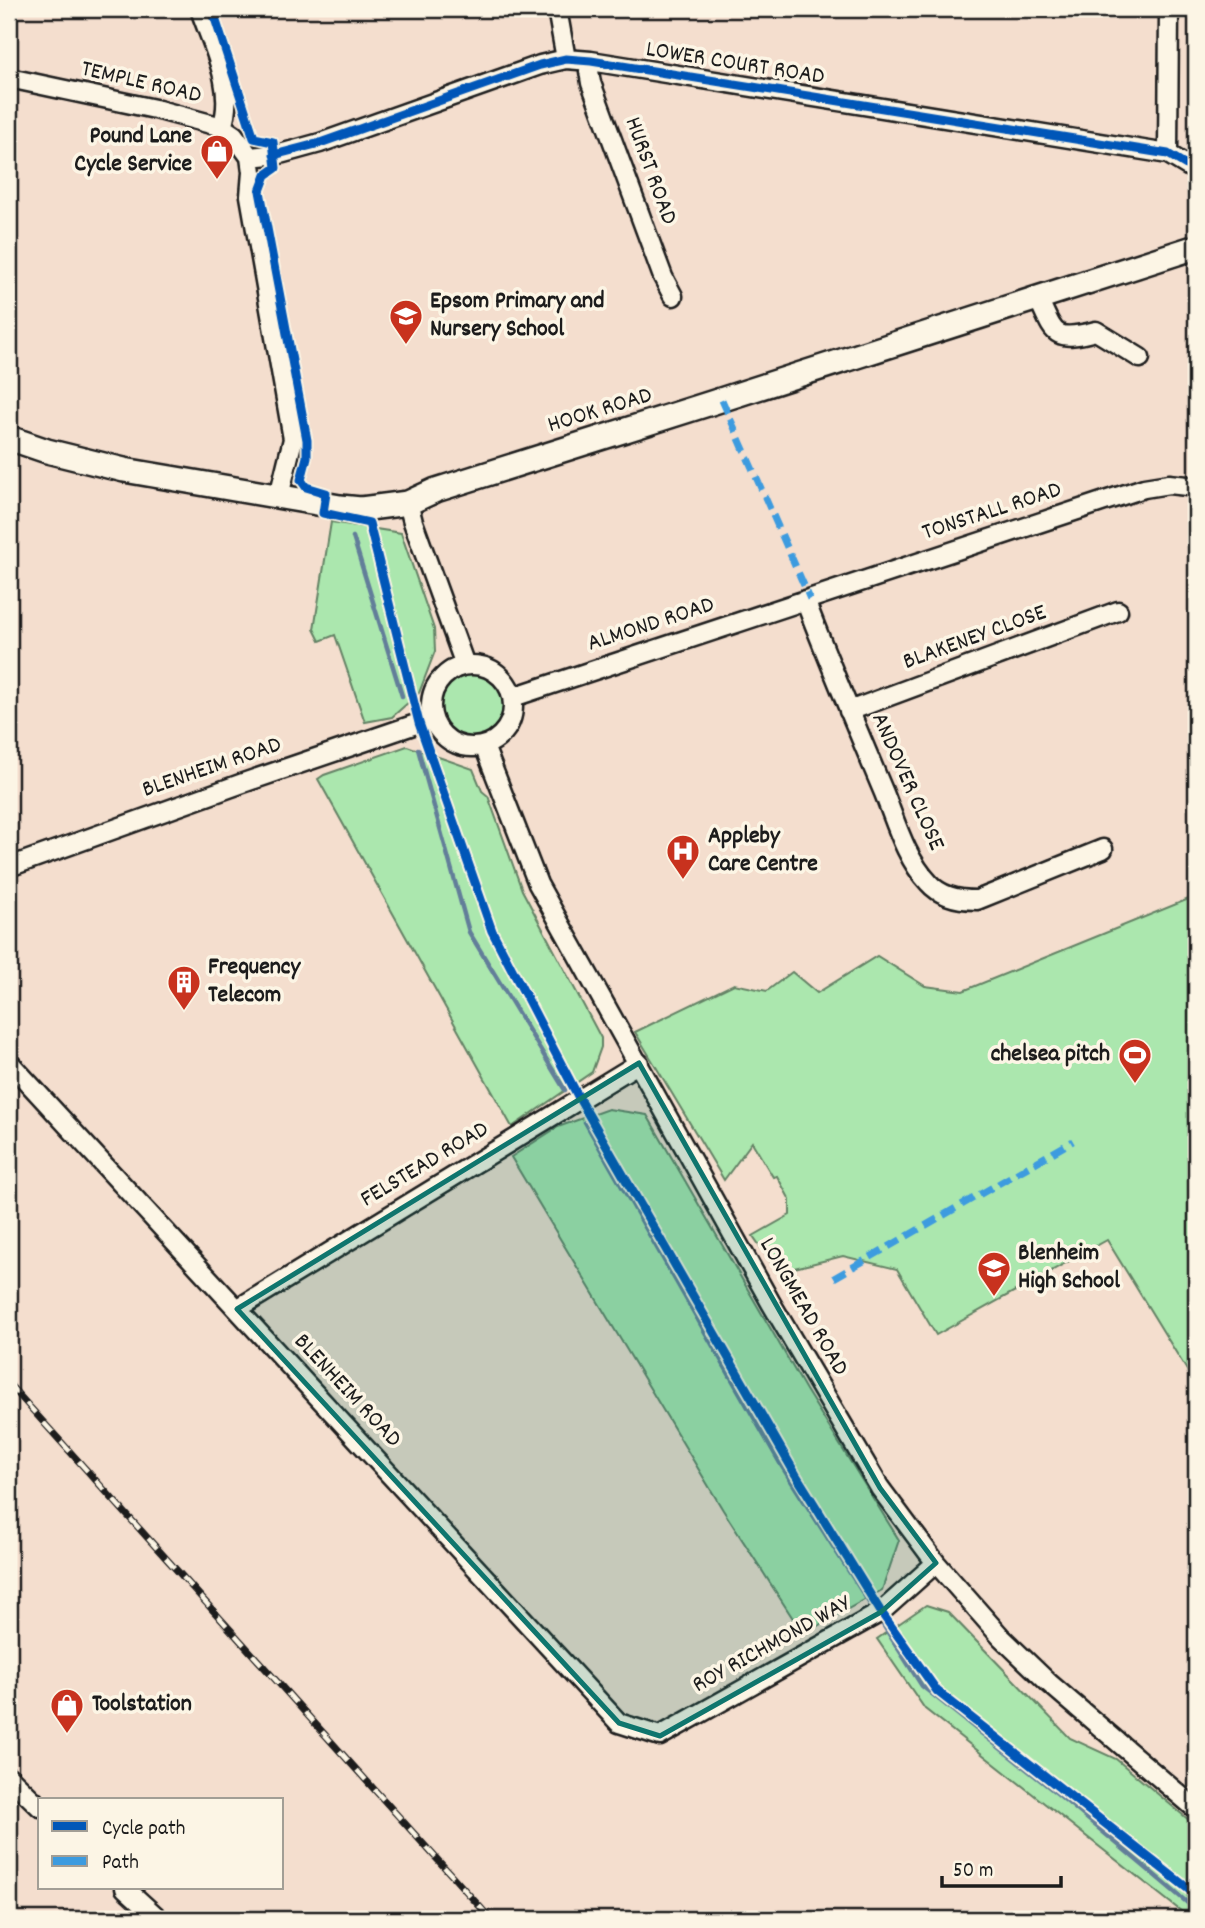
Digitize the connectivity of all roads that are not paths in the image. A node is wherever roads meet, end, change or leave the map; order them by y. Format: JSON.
{"nodes":[{"id":1,"x":200,"y":9,"type":"edge"},
{"id":2,"x":557,"y":9,"type":"edge"},
{"id":3,"x":1169,"y":9,"type":"edge"},
{"id":4,"x":566,"y":60,"type":"junction"},
{"id":5,"x":591,"y":61,"type":"junction"},
{"id":6,"x":9,"y":78,"type":"edge"},
{"id":7,"x":222,"y":127,"type":"junction"},
{"id":8,"x":1168,"y":154,"type":"junction"},
{"id":9,"x":250,"y":157,"type":"junction"},
{"id":10,"x":1196,"y":171,"type":"edge"},
{"id":11,"x":1196,"y":247,"type":"edge"},
{"id":12,"x":673,"y":296,"type":"dead end"},
{"id":13,"x":1038,"y":298,"type":"junction"},
{"id":14,"x":1140,"y":358,"type":"dead end"},
{"id":15,"x":9,"y":438,"type":"edge"},
{"id":16,"x":1196,"y":487,"type":"edge"},
{"id":17,"x":279,"y":496,"type":"junction"},
{"id":18,"x":408,"y":503,"type":"junction"},
{"id":19,"x":805,"y":600,"type":"junction"},
{"id":20,"x":1118,"y":611,"type":"dead end"},
{"id":21,"x":465,"y":665,"type":"junction"},
{"id":22,"x":513,"y":697,"type":"junction"},
{"id":23,"x":849,"y":711,"type":"junction"},
{"id":24,"x":433,"y":719,"type":"junction"},
{"id":25,"x":484,"y":746,"type":"junction"},
{"id":26,"x":1103,"y":849,"type":"dead end"},
{"id":27,"x":9,"y":867,"type":"edge"},
{"id":28,"x":9,"y":1062,"type":"edge"},
{"id":29,"x":639,"y":1063,"type":"junction"},
{"id":30,"x":237,"y":1309,"type":"junction"},
{"id":31,"x":936,"y":1563,"type":"junction"},
{"id":32,"x":660,"y":1736,"type":"joint"},
{"id":33,"x":9,"y":1777,"type":"edge"},
{"id":34,"x":38,"y":1805,"type":"edge"},
{"id":35,"x":1196,"y":1809,"type":"edge"},
{"id":36,"x":127,"y":1890,"type":"edge"},
{"id":37,"x":159,"y":1919,"type":"edge"}],
"edges":[{"from":1,"to":7,"type":"street"},
{"from":2,"to":4,"type":"street"},
{"from":3,"to":8,"type":"street"},
{"from":4,"to":5,"type":"street","name":"LOWER COURT ROAD"},
{"from":4,"to":9,"type":"street","name":"LOWER COURT ROAD"},
{"from":5,"to":8,"type":"street","name":"LOWER COURT ROAD"},
{"from":5,"to":12,"type":"street","name":"HURST ROAD"},
{"from":6,"to":7,"type":"street","name":"TEMPLE ROAD"},
{"from":7,"to":9,"type":"street","name":"TEMPLE ROAD"},
{"from":8,"to":10,"type":"street","name":"LOWER COURT ROAD"},
{"from":9,"to":17,"type":"street"},
{"from":11,"to":13,"type":"main road","name":"HOOK ROAD"},
{"from":13,"to":14,"type":"street"},
{"from":13,"to":18,"type":"main road","name":"HOOK ROAD"},
{"from":15,"to":17,"type":"main road","name":"HOOK ROAD"},
{"from":16,"to":19,"type":"street","name":"TONSTALL ROAD"},
{"from":17,"to":18,"type":"main road","name":"HOOK ROAD"},
{"from":18,"to":21,"type":"street"},
{"from":19,"to":22,"type":"street","name":"ALMOND ROAD"},
{"from":19,"to":23,"type":"street","name":"ANDOVER CLOSE"},
{"from":20,"to":23,"type":"street","name":"BLAKENEY CLOSE"},
{"from":21,"to":22,"type":"street"},
{"from":21,"to":24,"type":"street"},
{"from":22,"to":25,"type":"street"},
{"from":23,"to":26,"type":"street","name":"ANDOVER CLOSE"},
{"from":24,"to":25,"type":"street"},
{"from":24,"to":27,"type":"street","name":"BLENHEIM ROAD"},
{"from":25,"to":29,"type":"street","name":"LONGMEAD ROAD"},
{"from":28,"to":30,"type":"street","name":"BLENHEIM ROAD"},
{"from":29,"to":30,"type":"street","name":"FELSTEAD ROAD"},
{"from":29,"to":31,"type":"street","name":"LONGMEAD ROAD"},
{"from":30,"to":32,"type":"street","name":"BLENHEIM ROAD"},
{"from":31,"to":32,"type":"street","name":"ROY RICHMOND WAY"},
{"from":31,"to":35,"type":"street","name":"LONGMEAD ROAD"},
{"from":33,"to":34,"type":"street"},
{"from":36,"to":37,"type":"street"}]}
